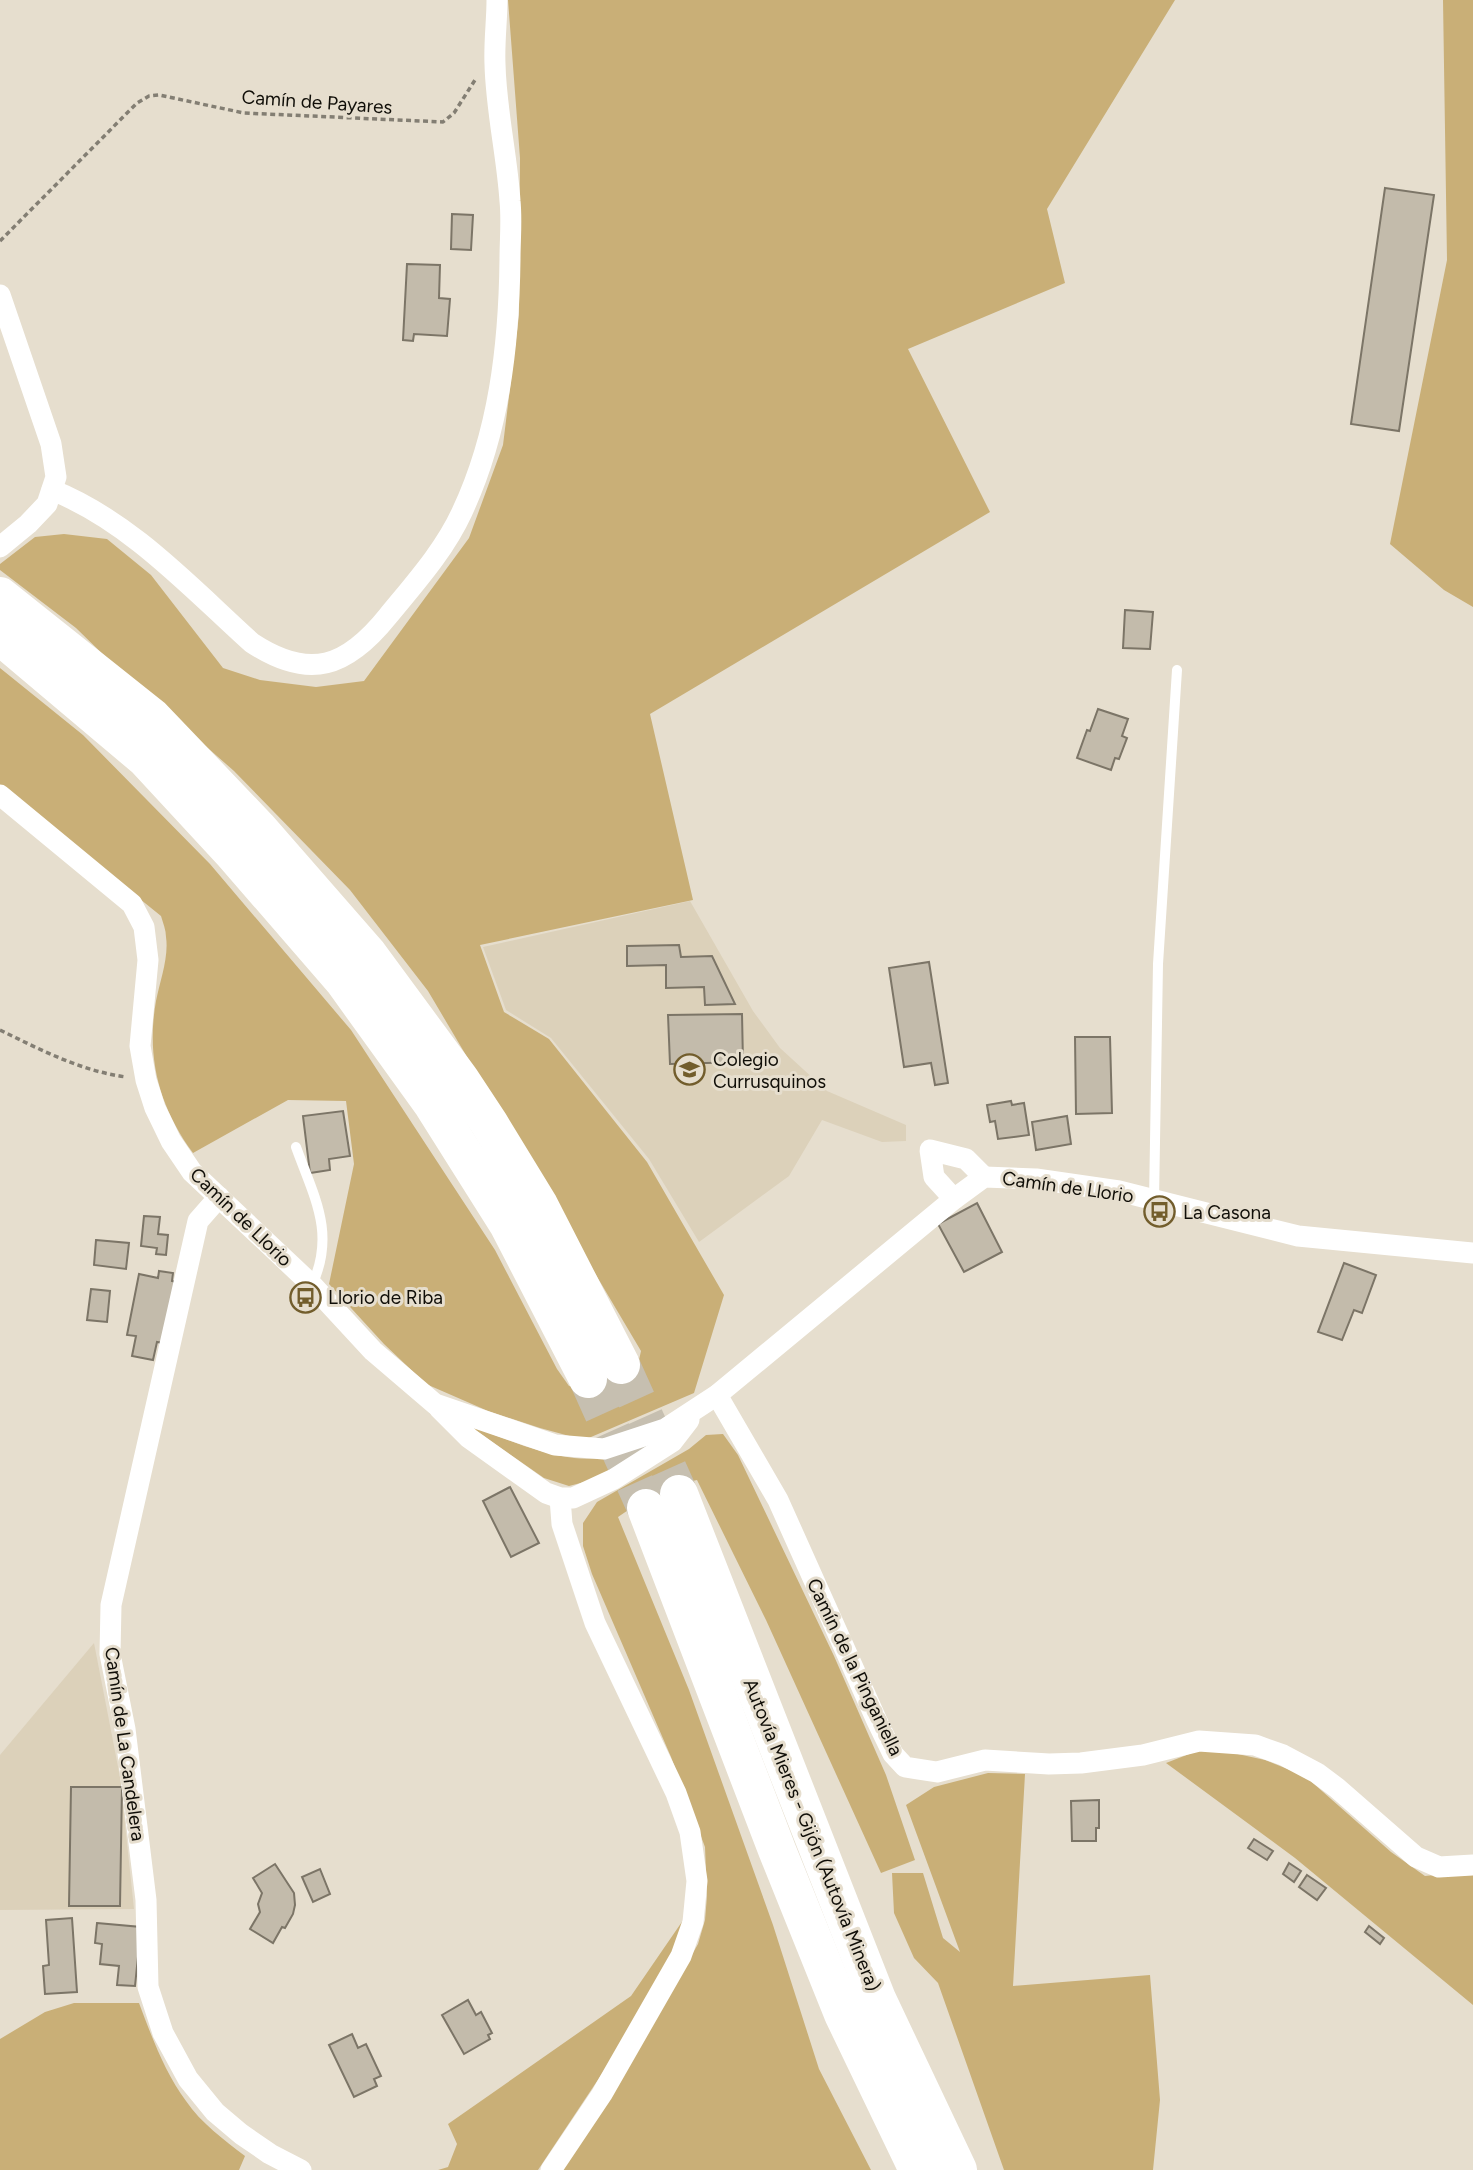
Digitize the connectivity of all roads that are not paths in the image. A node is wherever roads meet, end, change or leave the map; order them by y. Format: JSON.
{"nodes":[{"id":1,"x":497,"y":0,"type":"edge"},
{"id":2,"x":0,"y":295,"type":"edge"},
{"id":3,"x":52,"y":490,"type":"junction"},
{"id":4,"x":0,"y":547,"type":"edge"},
{"id":5,"x":0,"y":596,"type":"edge"},
{"id":6,"x":0,"y":636,"type":"edge"},
{"id":7,"x":47,"y":654,"type":"junction"},
{"id":8,"x":1177,"y":670,"type":"dead end"},
{"id":9,"x":0,"y":795,"type":"edge"},
{"id":10,"x":296,"y":1147,"type":"dead end"},
{"id":11,"x":984,"y":1177,"type":"junction"},
{"id":12,"x":219,"y":1197,"type":"junction"},
{"id":13,"x":954,"y":1199,"type":"junction"},
{"id":14,"x":1154,"y":1201,"type":"junction"},
{"id":15,"x":1473,"y":1253,"type":"edge"},
{"id":16,"x":312,"y":1285,"type":"junction"},
{"id":17,"x":605,"y":1372,"type":"tunnel mouth"},
{"id":18,"x":717,"y":1395,"type":"junction"},
{"id":19,"x":435,"y":1404,"type":"junction"},
{"id":20,"x":698,"y":1408,"type":"junction"},
{"id":21,"x":560,"y":1498,"type":"junction"},
{"id":22,"x":662,"y":1501,"type":"tunnel mouth"},
{"id":23,"x":1473,"y":1865,"type":"edge"},
{"id":24,"x":860,"y":2006,"type":"junction"},
{"id":25,"x":265,"y":2162,"type":"edge"},
{"id":26,"x":301,"y":2170,"type":"edge"},
{"id":27,"x":551,"y":2170,"type":"edge"},
{"id":28,"x":903,"y":2170,"type":"edge"},
{"id":29,"x":918,"y":2170,"type":"edge"},
{"id":30,"x":958,"y":2170,"type":"edge"},
{"id":31,"x":978,"y":2170,"type":"edge"}],
"edges":[{"from":1,"to":3,"type":"street"},
{"from":2,"to":3,"type":"street"},
{"from":3,"to":4,"type":"street"},
{"from":5,"to":7,"type":"highway"},
{"from":6,"to":7,"type":"highway"},
{"from":7,"to":17,"type":"highway"},
{"from":8,"to":14,"type":"lane"},
{"from":9,"to":12,"type":"street","name":"Camín de Llorio"},
{"from":10,"to":16,"type":"lane"},
{"from":11,"to":13,"type":"street","name":"Camín de Llorio"},
{"from":11,"to":13,"type":"street"},
{"from":11,"to":14,"type":"street","name":"Camín de Llorio"},
{"from":12,"to":16,"type":"street","name":"Camín de Llorio"},
{"from":12,"to":25,"type":"street","name":"Camín de La Candelera"},
{"from":13,"to":18,"type":"street","name":"Camín de Llorio"},
{"from":14,"to":15,"type":"street","name":"Camín de Llorio"},
{"from":16,"to":19,"type":"street","name":"Camín de Llorio"},
{"from":18,"to":20,"type":"street","name":"Camín de Llorio"},
{"from":18,"to":23,"type":"street","name":"Camín de la Pinganiella"},
{"from":19,"to":20,"type":"street","name":"Camín de Llorio"},
{"from":19,"to":21,"type":"street","name":"Camín de Llorio"},
{"from":20,"to":21,"type":"street","name":"Camín de Llorio"},
{"from":21,"to":27,"type":"street"},
{"from":22,"to":24,"type":"highway","name":"Autovía Mieres - Gijón (Autovía Minera)"},
{"from":24,"to":28,"type":"highway"},
{"from":24,"to":29,"type":"highway","name":"Autovía Mieres - Gijón (Autovía Minera)"},
{"from":24,"to":30,"type":"highway","name":"Autovía Mieres - Gijón (Autovía Minera)"},
{"from":24,"to":31,"type":"highway"},
{"from":25,"to":26,"type":"street","name":"Camín de La Candelera"}]}
